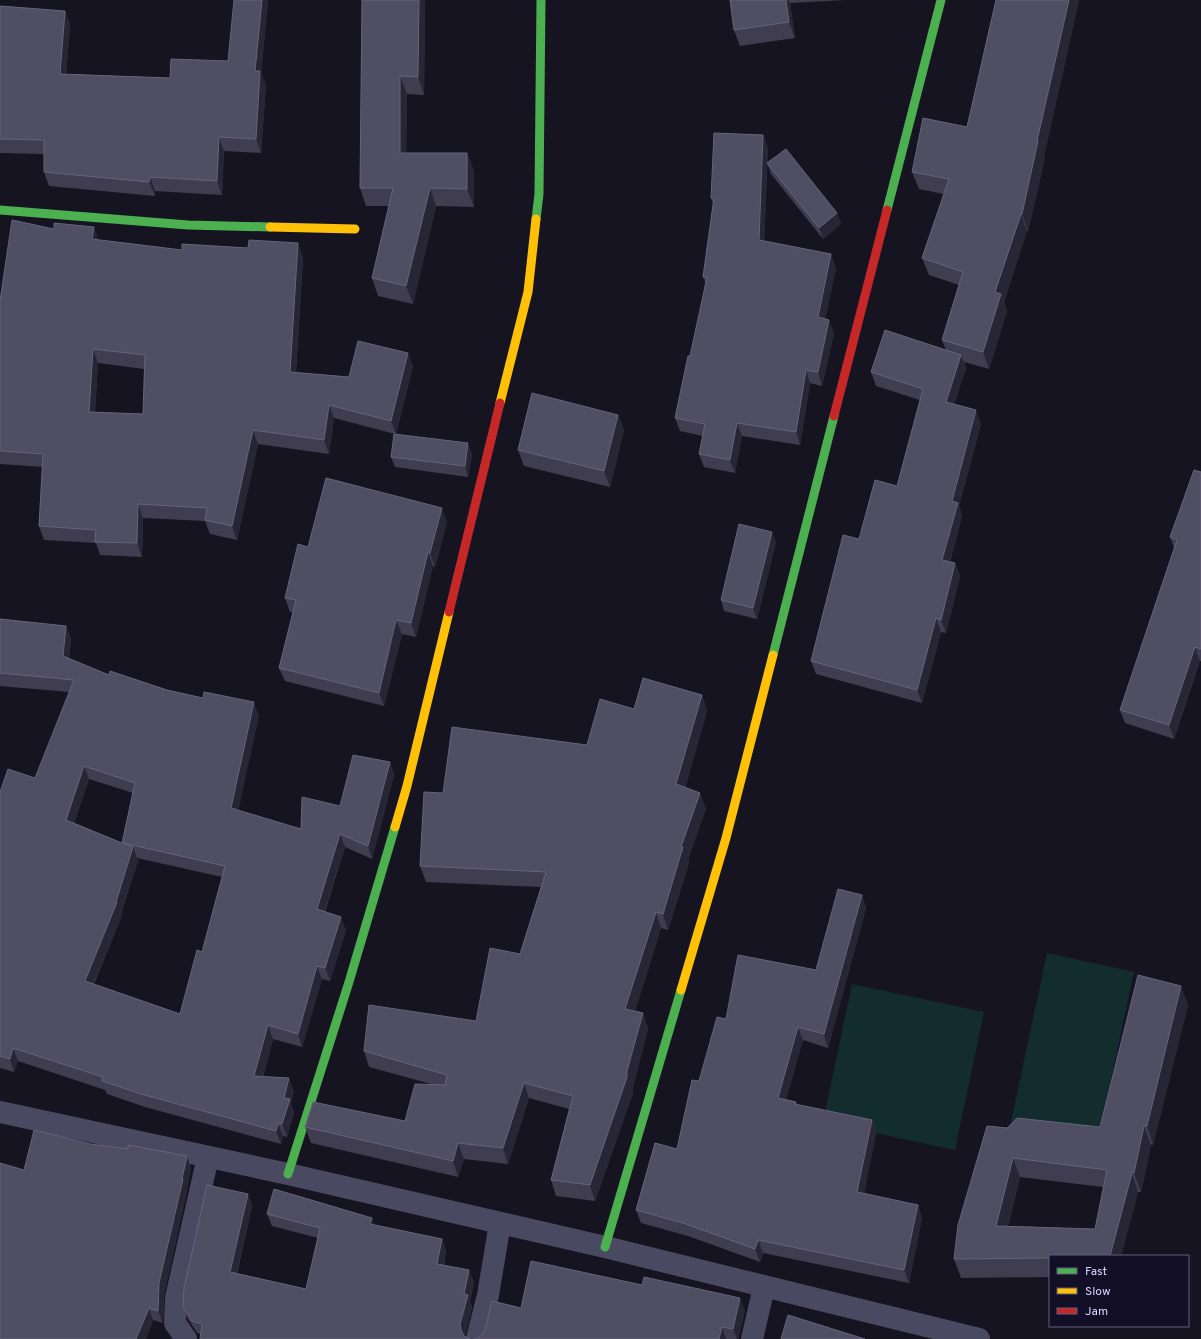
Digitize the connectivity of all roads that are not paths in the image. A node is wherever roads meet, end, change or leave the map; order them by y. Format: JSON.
{"nodes":[{"id":1,"x":541,"y":0,"type":"edge"},
{"id":2,"x":940,"y":0,"type":"edge"},
{"id":3,"x":0,"y":210,"type":"edge"},
{"id":4,"x":355,"y":230,"type":"dead end"},
{"id":5,"x":0,"y":1112,"type":"edge"},
{"id":6,"x":208,"y":1157,"type":"junction"},
{"id":7,"x":288,"y":1174,"type":"junction"},
{"id":8,"x":500,"y":1223,"type":"junction"},
{"id":9,"x":605,"y":1248,"type":"junction"},
{"id":10,"x":764,"y":1287,"type":"junction"},
{"id":11,"x":186,"y":1339,"type":"edge"},
{"id":12,"x":477,"y":1339,"type":"edge"},
{"id":13,"x":752,"y":1339,"type":"edge"},
{"id":14,"x":979,"y":1339,"type":"edge"}],
"edges":[{"from":1,"to":7,"type":"street"},
{"from":2,"to":9,"type":"street"},
{"from":3,"to":4,"type":"street"},
{"from":5,"to":6,"type":"street"},
{"from":6,"to":7,"type":"street"},
{"from":6,"to":11,"type":"street"},
{"from":7,"to":8,"type":"street"},
{"from":8,"to":9,"type":"street"},
{"from":8,"to":12,"type":"street"},
{"from":9,"to":10,"type":"street"},
{"from":10,"to":13,"type":"street"},
{"from":10,"to":14,"type":"street"}]}
